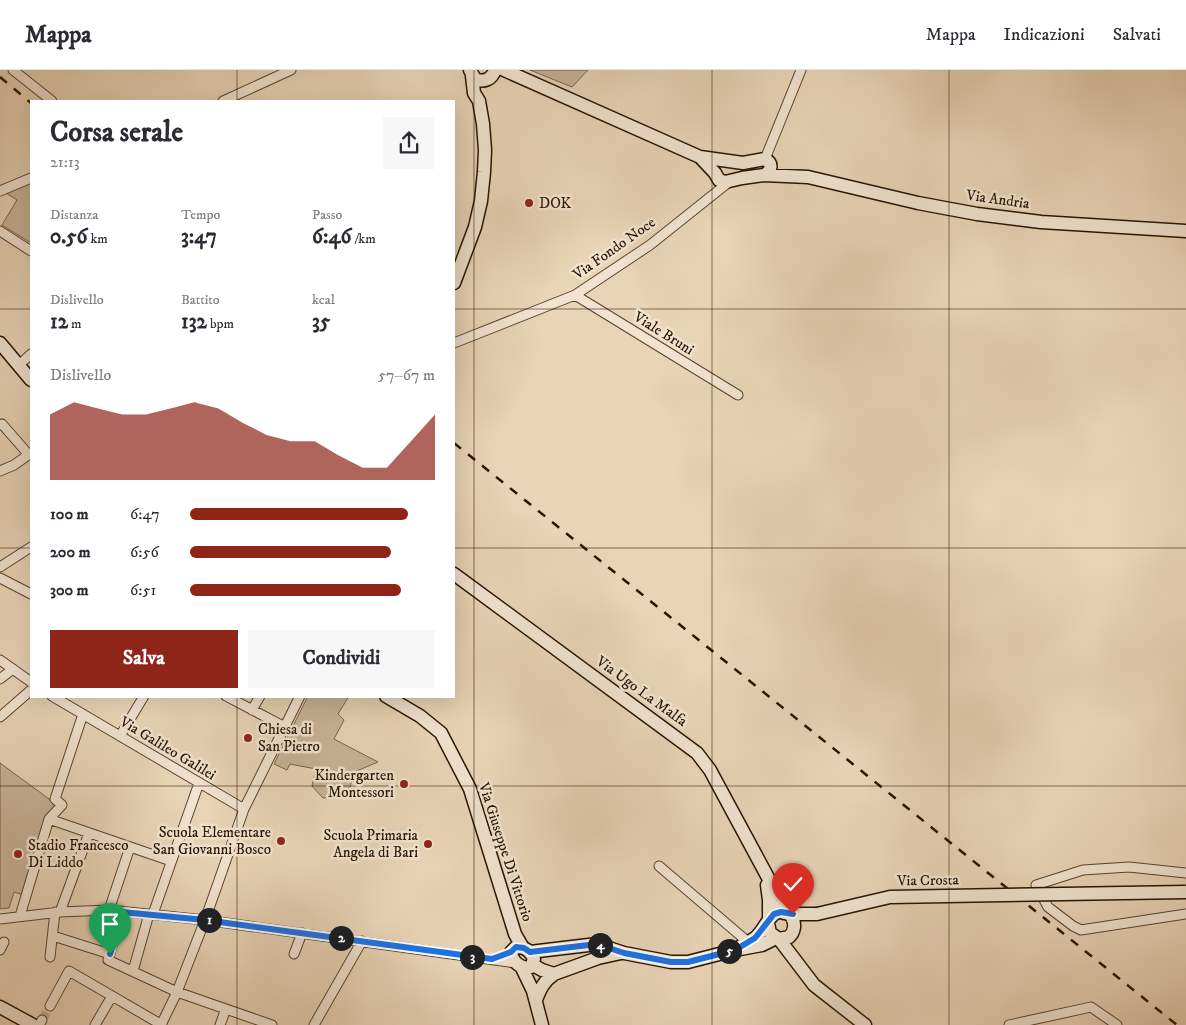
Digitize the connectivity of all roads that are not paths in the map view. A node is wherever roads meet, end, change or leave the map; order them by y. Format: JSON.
{"nodes":[{"id":1,"x":13,"y":70,"type":"edge"},
{"id":2,"x":292,"y":70,"type":"edge"},
{"id":3,"x":801,"y":70,"type":"edge"},
{"id":4,"x":471,"y":73,"type":"edge"},
{"id":5,"x":497,"y":73,"type":"edge"},
{"id":6,"x":51,"y":100,"type":"edge"},
{"id":7,"x":225,"y":100,"type":"edge"},
{"id":8,"x":478,"y":101,"type":"junction"},
{"id":9,"x":700,"y":157,"type":"junction"},
{"id":10,"x":723,"y":159,"type":"junction"},
{"id":11,"x":766,"y":160,"type":"junction"},
{"id":12,"x":715,"y":172,"type":"junction"},
{"id":13,"x":764,"y":175,"type":"junction"},
{"id":14,"x":808,"y":177,"type":"junction"},
{"id":15,"x":30,"y":178,"type":"edge"},
{"id":16,"x":729,"y":182,"type":"junction"},
{"id":17,"x":0,"y":191,"type":"edge"},
{"id":18,"x":1186,"y":227,"type":"edge"},
{"id":19,"x":1169,"y":230,"type":"junction"},
{"id":20,"x":0,"y":231,"type":"edge"},
{"id":21,"x":1186,"y":231,"type":"edge"},
{"id":22,"x":30,"y":250,"type":"edge"},
{"id":23,"x":455,"y":280,"type":"edge"},
{"id":24,"x":575,"y":295,"type":"junction"},
{"id":25,"x":455,"y":343,"type":"edge"},
{"id":26,"x":0,"y":344,"type":"edge"},
{"id":27,"x":30,"y":355,"type":"edge"},
{"id":28,"x":19,"y":365,"type":"junction"},
{"id":29,"x":30,"y":379,"type":"edge"},
{"id":30,"x":738,"y":395,"type":"dead end"},
{"id":31,"x":0,"y":425,"type":"edge"},
{"id":32,"x":30,"y":454,"type":"edge"},
{"id":33,"x":0,"y":471,"type":"edge"},
{"id":34,"x":30,"y":548,"type":"edge"},
{"id":35,"x":0,"y":567,"type":"edge"},
{"id":36,"x":455,"y":575,"type":"edge"},
{"id":37,"x":0,"y":578,"type":"edge"},
{"id":38,"x":30,"y":593,"type":"edge"},
{"id":39,"x":0,"y":660,"type":"edge"},
{"id":40,"x":13,"y":669,"type":"junction"},
{"id":41,"x":0,"y":680,"type":"edge"},
{"id":42,"x":30,"y":681,"type":"edge"},
{"id":43,"x":30,"y":691,"type":"edge"},
{"id":44,"x":55,"y":698,"type":"edge"},
{"id":45,"x":143,"y":698,"type":"edge"},
{"id":46,"x":230,"y":698,"type":"edge"},
{"id":47,"x":259,"y":698,"type":"edge"},
{"id":48,"x":299,"y":698,"type":"edge"},
{"id":49,"x":389,"y":698,"type":"edge"},
{"id":50,"x":252,"y":710,"type":"junction"},
{"id":51,"x":83,"y":714,"type":"junction"},
{"id":52,"x":0,"y":717,"type":"edge"},
{"id":53,"x":285,"y":727,"type":"junction"},
{"id":54,"x":120,"y":736,"type":"junction"},
{"id":55,"x":198,"y":782,"type":"junction"},
{"id":56,"x":244,"y":809,"type":"junction"},
{"id":57,"x":49,"y":819,"type":"junction"},
{"id":58,"x":89,"y":833,"type":"junction"},
{"id":59,"x":130,"y":847,"type":"junction"},
{"id":60,"x":171,"y":861,"type":"junction"},
{"id":61,"x":659,"y":866,"type":"dead end"},
{"id":62,"x":1186,"y":873,"type":"edge"},
{"id":63,"x":766,"y":874,"type":"junction"},
{"id":64,"x":1186,"y":892,"type":"edge"},
{"id":65,"x":109,"y":910,"type":"junction"},
{"id":66,"x":58,"y":912,"type":"junction"},
{"id":67,"x":122,"y":912,"type":"junction"},
{"id":68,"x":786,"y":913,"type":"junction"},
{"id":69,"x":151,"y":914,"type":"junction"},
{"id":70,"x":816,"y":914,"type":"junction"},
{"id":71,"x":1186,"y":914,"type":"edge"},
{"id":72,"x":20,"y":916,"type":"junction"},
{"id":73,"x":0,"y":919,"type":"edge"},
{"id":74,"x":205,"y":920,"type":"junction"},
{"id":75,"x":769,"y":921,"type":"junction"},
{"id":76,"x":794,"y":930,"type":"junction"},
{"id":77,"x":302,"y":933,"type":"junction"},
{"id":78,"x":53,"y":936,"type":"junction"},
{"id":79,"x":777,"y":939,"type":"junction"},
{"id":80,"x":362,"y":941,"type":"junction"},
{"id":81,"x":748,"y":942,"type":"junction"},
{"id":82,"x":735,"y":950,"type":"junction"},
{"id":83,"x":624,"y":953,"type":"junction"},
{"id":84,"x":294,"y":954,"type":"dead end"},
{"id":85,"x":50,"y":957,"type":"dead end"},
{"id":86,"x":109,"y":957,"type":"junction"},
{"id":87,"x":522,"y":958,"type":"junction"},
{"id":88,"x":799,"y":966,"type":"junction"},
{"id":89,"x":133,"y":972,"type":"junction"},
{"id":90,"x":554,"y":974,"type":"junction"},
{"id":91,"x":177,"y":992,"type":"junction"},
{"id":92,"x":112,"y":996,"type":"junction"},
{"id":93,"x":534,"y":996,"type":"junction"},
{"id":94,"x":50,"y":1006,"type":"tunnel mouth"},
{"id":95,"x":0,"y":1007,"type":"edge"},
{"id":96,"x":226,"y":1009,"type":"junction"},
{"id":97,"x":38,"y":1023,"type":"edge"},
{"id":98,"x":268,"y":1024,"type":"edge"},
{"id":99,"x":94,"y":1025,"type":"edge"},
{"id":100,"x":161,"y":1025,"type":"edge"},
{"id":101,"x":220,"y":1025,"type":"edge"},
{"id":102,"x":314,"y":1025,"type":"edge"},
{"id":103,"x":542,"y":1025,"type":"edge"},
{"id":104,"x":865,"y":1025,"type":"edge"},
{"id":105,"x":1009,"y":1025,"type":"edge"},
{"id":106,"x":1117,"y":1025,"type":"edge"}],
"edges":[{"from":1,"to":6,"type":"street"},
{"from":2,"to":7,"type":"street"},
{"from":3,"to":11,"type":"street"},
{"from":4,"to":5,"type":"main road"},
{"from":4,"to":8,"type":"main road"},
{"from":5,"to":8,"type":"main road"},
{"from":5,"to":9,"type":"main road"},
{"from":8,"to":23,"type":"main road"},
{"from":9,"to":10,"type":"main road"},
{"from":9,"to":12,"type":"main road"},
{"from":10,"to":11,"type":"main road"},
{"from":10,"to":12,"type":"main road"},
{"from":11,"to":13,"type":"main road"},
{"from":11,"to":14,"type":"main road","name":"Via Andria"},
{"from":12,"to":16,"type":"main road"},
{"from":13,"to":14,"type":"main road","name":"Via Andria"},
{"from":13,"to":16,"type":"main road","name":"Via Fondo Noce"},
{"from":14,"to":19,"type":"main road","name":"Via Andria"},
{"from":15,"to":17,"type":"street"},
{"from":16,"to":24,"type":"street","name":"Via Fondo Noce"},
{"from":18,"to":19,"type":"street"},
{"from":19,"to":21,"type":"main road","name":"Via Andria"},
{"from":20,"to":22,"type":"street"},
{"from":24,"to":25,"type":"street","name":"Via Fondo Noce"},
{"from":24,"to":30,"type":"street","name":"Viale Bruni"},
{"from":26,"to":28,"type":"main road"},
{"from":27,"to":28,"type":"street"},
{"from":28,"to":29,"type":"main road"},
{"from":31,"to":32,"type":"street"},
{"from":32,"to":33,"type":"street"},
{"from":34,"to":35,"type":"street"},
{"from":36,"to":63,"type":"main road","name":"Via Ugo La Malfa"},
{"from":37,"to":38,"type":"street"},
{"from":39,"to":40,"type":"street"},
{"from":40,"to":41,"type":"street"},
{"from":40,"to":42,"type":"street"},
{"from":43,"to":52,"type":"street"},
{"from":44,"to":51,"type":"street","name":"Via Galileo Galilei"},
{"from":45,"to":54,"type":"street"},
{"from":46,"to":50,"type":"street"},
{"from":47,"to":50,"type":"street"},
{"from":48,"to":53,"type":"street"},
{"from":49,"to":87,"type":"main road","name":"Via Giuseppe Di Vittorio"},
{"from":50,"to":53,"type":"street"},
{"from":51,"to":54,"type":"street","name":"Via Galileo Galilei"},
{"from":51,"to":57,"type":"street"},
{"from":53,"to":56,"type":"street"},
{"from":54,"to":55,"type":"street","name":"Via Galileo Galilei"},
{"from":55,"to":56,"type":"street","name":"Via Galileo Galilei"},
{"from":55,"to":60,"type":"street"},
{"from":56,"to":74,"type":"street"},
{"from":57,"to":58,"type":"street"},
{"from":57,"to":72,"type":"street"},
{"from":58,"to":59,"type":"street"},
{"from":58,"to":66,"type":"street"},
{"from":59,"to":60,"type":"street"},
{"from":59,"to":65,"type":"street"},
{"from":60,"to":69,"type":"street"},
{"from":61,"to":81,"type":"street"},
{"from":62,"to":71,"type":"street"},
{"from":63,"to":68,"type":"main road","name":"Via Ugo La Malfa"},
{"from":63,"to":75,"type":"main road"},
{"from":64,"to":70,"type":"main road","name":"Via Crosta","bridge":true},
{"from":65,"to":66,"type":"street"},
{"from":65,"to":67,"type":"street"},
{"from":66,"to":72,"type":"street"},
{"from":66,"to":78,"type":"street"},
{"from":67,"to":69,"type":"street"},
{"from":67,"to":86,"type":"street"},
{"from":68,"to":70,"type":"main road"},
{"from":68,"to":75,"type":"main road"},
{"from":68,"to":76,"type":"main road"},
{"from":69,"to":74,"type":"street"},
{"from":69,"to":89,"type":"street"},
{"from":70,"to":76,"type":"main road"},
{"from":72,"to":73,"type":"street"},
{"from":74,"to":77,"type":"street"},
{"from":74,"to":91,"type":"street"},
{"from":75,"to":79,"type":"main road"},
{"from":75,"to":81,"type":"main road"},
{"from":76,"to":79,"type":"main road"},
{"from":76,"to":88,"type":"main road"},
{"from":77,"to":80,"type":"street"},
{"from":77,"to":84,"type":"street"},
{"from":78,"to":85,"type":"street"},
{"from":78,"to":86,"type":"street"},
{"from":79,"to":82,"type":"main road"},
{"from":79,"to":88,"type":"main road"},
{"from":80,"to":87,"type":"street"},
{"from":80,"to":102,"type":"street"},
{"from":81,"to":82,"type":"main road"},
{"from":82,"to":83,"type":"main road"},
{"from":83,"to":87,"type":"main road"},
{"from":83,"to":90,"type":"main road"},
{"from":86,"to":89,"type":"street"},
{"from":87,"to":90,"type":"main road"},
{"from":87,"to":93,"type":"main road","name":"Via Giuseppe Di Vittorio"},
{"from":88,"to":104,"type":"main road"},
{"from":89,"to":91,"type":"street"},
{"from":90,"to":93,"type":"main road"},
{"from":91,"to":96,"type":"street"},
{"from":91,"to":100,"type":"street"},
{"from":92,"to":94,"type":"street"},
{"from":92,"to":99,"type":"street"},
{"from":92,"to":100,"type":"street"},
{"from":93,"to":103,"type":"main road","name":"Via Giuseppe Di Vittorio"},
{"from":95,"to":97,"type":"main road"},
{"from":96,"to":98,"type":"street"},
{"from":96,"to":101,"type":"street"},
{"from":105,"to":106,"type":"street"}]}
